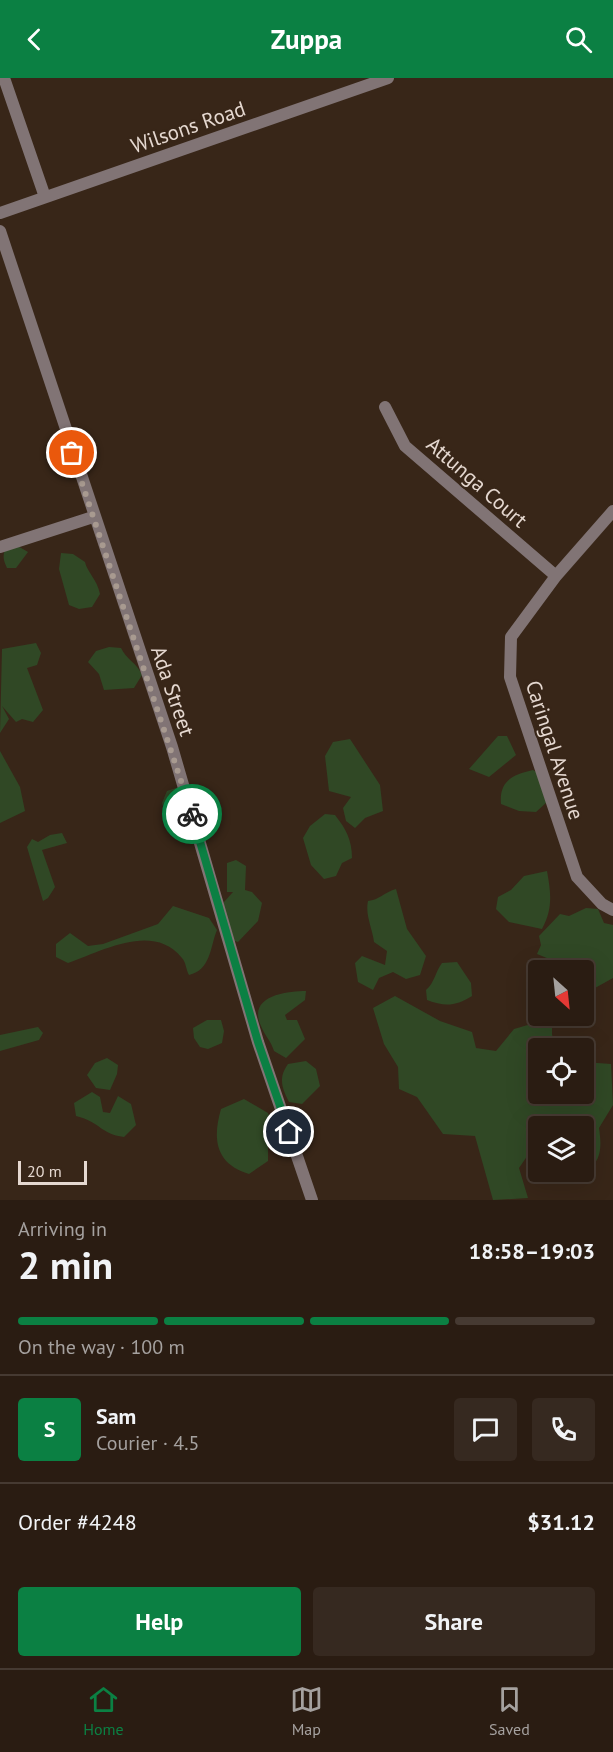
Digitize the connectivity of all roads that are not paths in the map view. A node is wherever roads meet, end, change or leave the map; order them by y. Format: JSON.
{"nodes":[{"id":1,"x":4,"y":78,"type":"edge"},
{"id":2,"x":388,"y":78,"type":"edge"},
{"id":3,"x":45,"y":197,"type":"junction"},
{"id":4,"x":0,"y":213,"type":"edge"},
{"id":5,"x":0,"y":231,"type":"edge"},
{"id":6,"x":385,"y":407,"type":"dead end"},
{"id":7,"x":613,"y":511,"type":"edge"},
{"id":8,"x":93,"y":517,"type":"junction"},
{"id":9,"x":0,"y":547,"type":"edge"},
{"id":10,"x":556,"y":576,"type":"junction"},
{"id":11,"x":613,"y":910,"type":"edge"},
{"id":12,"x":312,"y":1200,"type":"edge"}],
"edges":[{"from":1,"to":3,"type":"street"},
{"from":2,"to":3,"type":"street","name":"Wilsons Road"},
{"from":3,"to":4,"type":"street","name":"Wilsons Road"},
{"from":5,"to":8,"type":"street","name":"Ada Street"},
{"from":6,"to":10,"type":"street","name":"Attunga Court"},
{"from":7,"to":10,"type":"street","name":"Caringal Avenue"},
{"from":8,"to":9,"type":"street"},
{"from":8,"to":12,"type":"street","name":"Ada Street"},
{"from":10,"to":11,"type":"street","name":"Caringal Avenue"}]}
